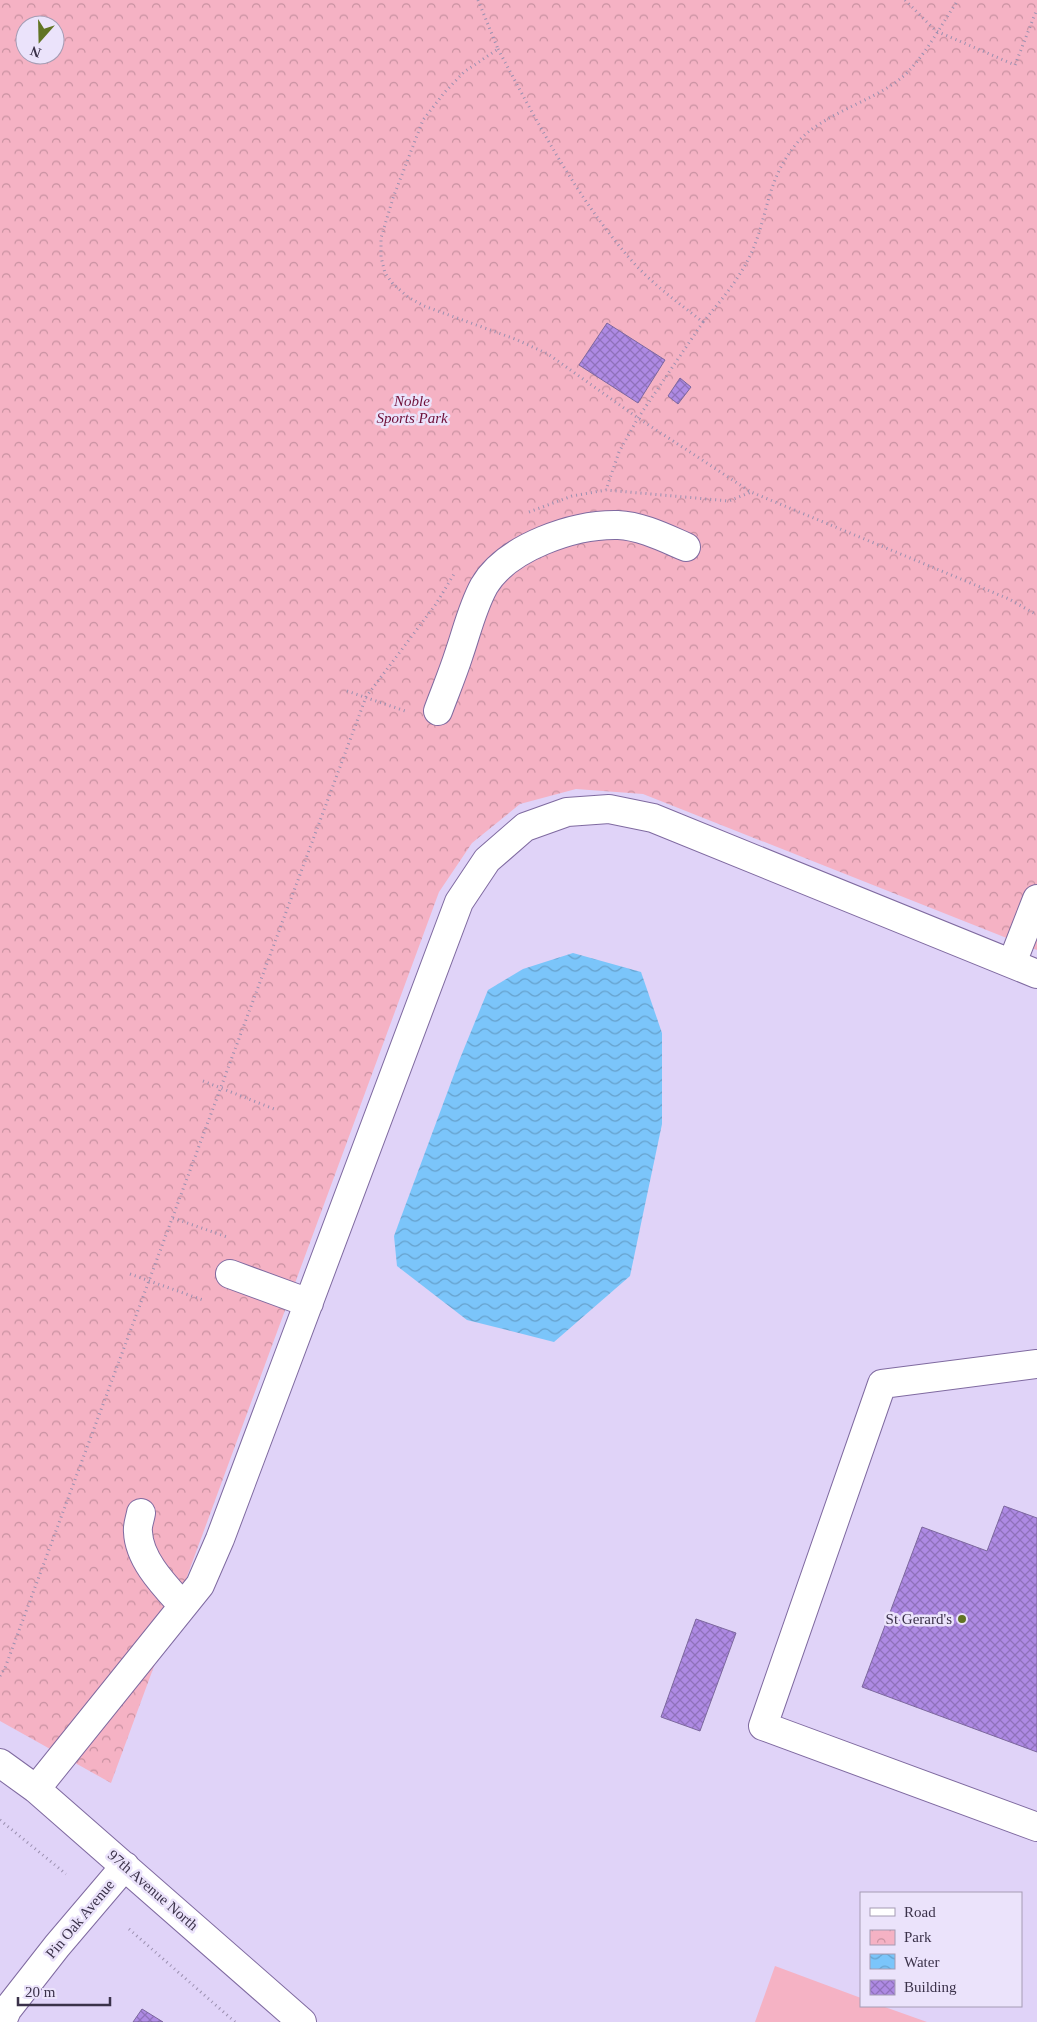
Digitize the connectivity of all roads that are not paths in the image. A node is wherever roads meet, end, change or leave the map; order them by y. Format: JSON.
{"nodes":[{"id":1,"x":686,"y":547,"type":"dead end"},
{"id":2,"x":438,"y":711,"type":"dead end"},
{"id":3,"x":1037,"y":899,"type":"edge"},
{"id":4,"x":1012,"y":963,"type":"junction"},
{"id":5,"x":1037,"y":974,"type":"edge"},
{"id":6,"x":230,"y":1274,"type":"dead end"},
{"id":7,"x":309,"y":1304,"type":"junction"},
{"id":8,"x":1037,"y":1364,"type":"edge"},
{"id":9,"x":141,"y":1513,"type":"dead end"},
{"id":10,"x":183,"y":1606,"type":"junction"},
{"id":11,"x":0,"y":1763,"type":"edge"},
{"id":12,"x":36,"y":1789,"type":"junction"},
{"id":13,"x":1037,"y":1827,"type":"edge"},
{"id":14,"x":125,"y":1866,"type":"junction"},
{"id":15,"x":2,"y":2022,"type":"edge"},
{"id":16,"x":302,"y":2022,"type":"edge"}],
"edges":[{"from":1,"to":2,"type":"street"},
{"from":3,"to":4,"type":"street"},
{"from":4,"to":5,"type":"street"},
{"from":4,"to":7,"type":"street"},
{"from":6,"to":7,"type":"street"},
{"from":7,"to":10,"type":"street"},
{"from":8,"to":13,"type":"street"},
{"from":9,"to":10,"type":"street"},
{"from":10,"to":12,"type":"street"},
{"from":11,"to":12,"type":"street","name":"97th Avenue North"},
{"from":12,"to":14,"type":"street","name":"97th Avenue North"},
{"from":14,"to":15,"type":"street","name":"Pin Oak Avenue"},
{"from":14,"to":16,"type":"street","name":"97th Avenue North"}]}
